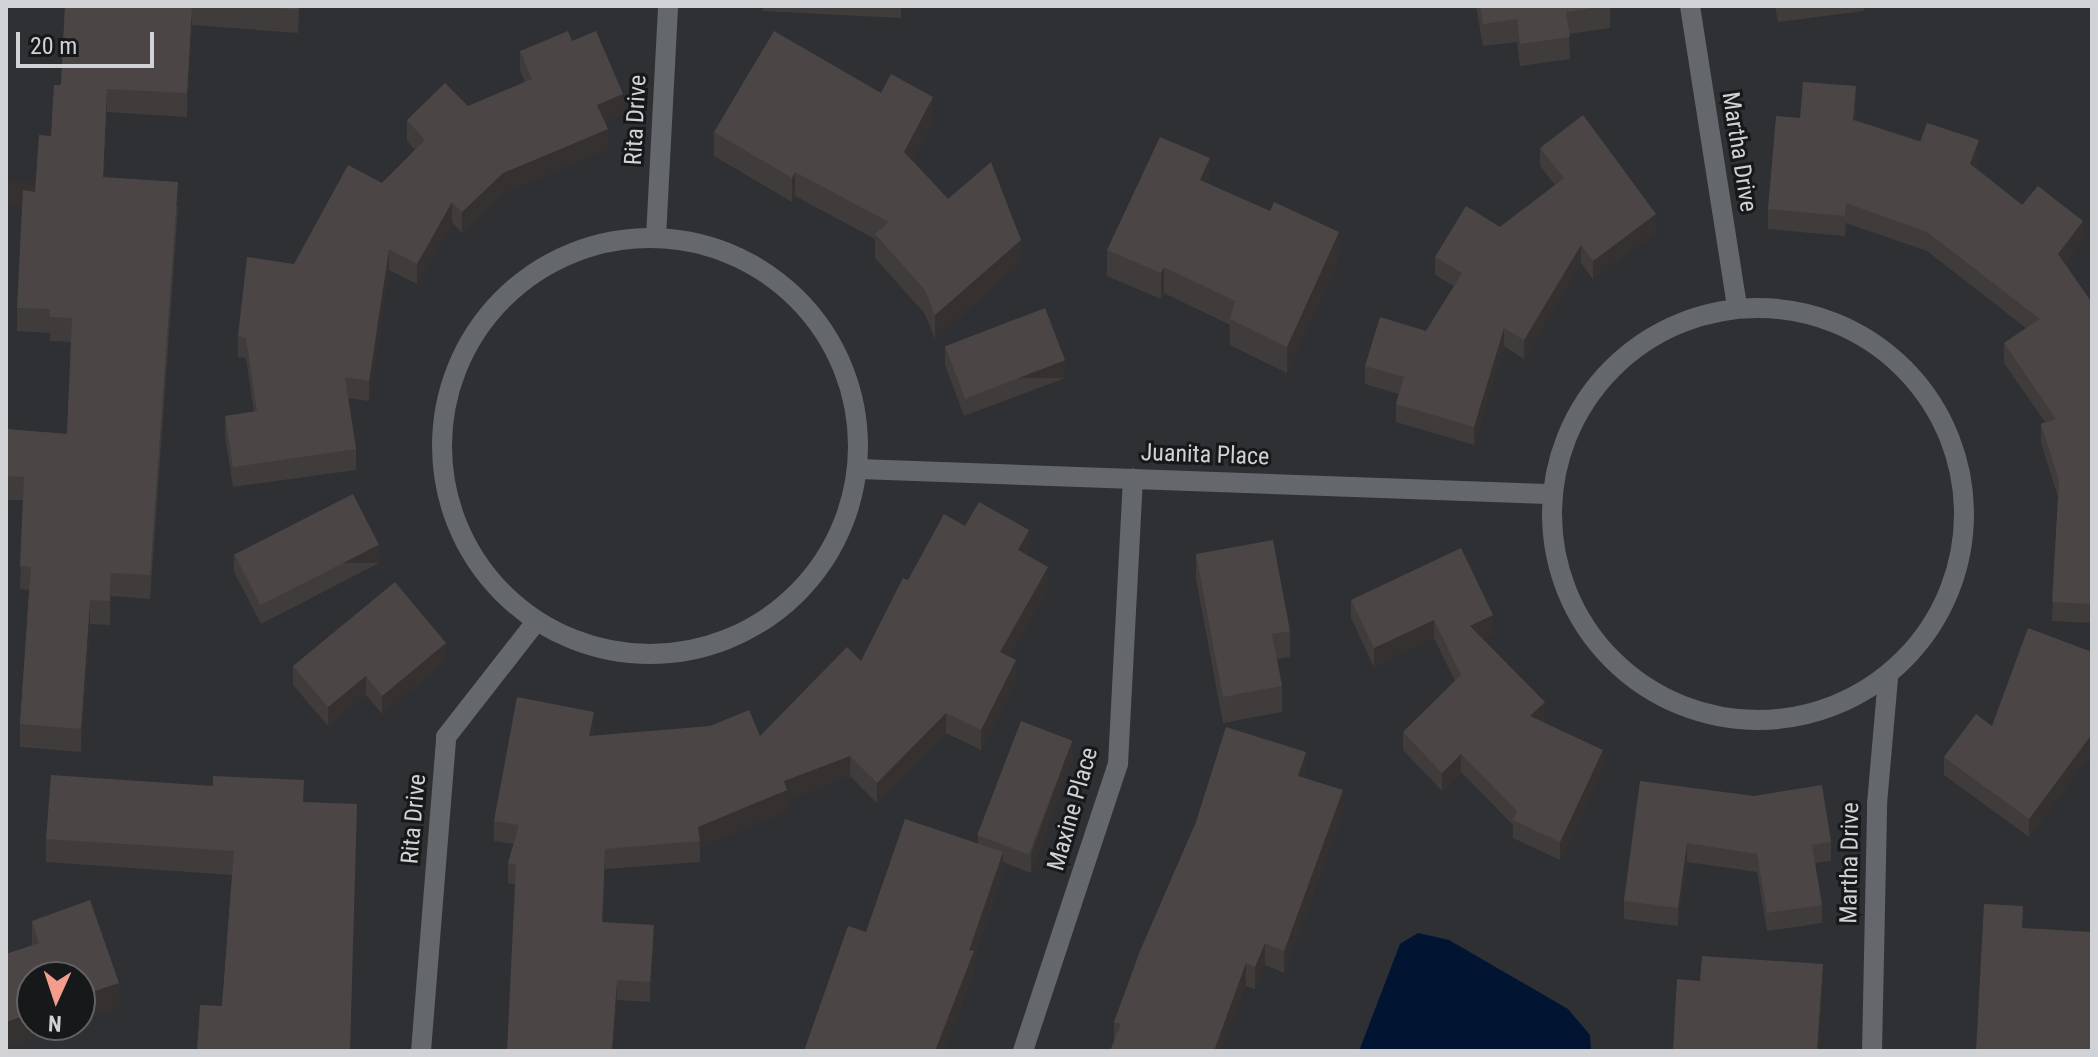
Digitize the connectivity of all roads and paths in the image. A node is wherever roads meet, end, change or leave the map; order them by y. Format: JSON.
{"nodes":[{"id":1,"x":668,"y":6,"type":"edge"},
{"id":2,"x":1690,"y":6,"type":"edge"},
{"id":3,"x":656,"y":237,"type":"junction"},
{"id":4,"x":1737,"y":306,"type":"junction"},
{"id":5,"x":859,"y":469,"type":"junction"},
{"id":6,"x":1133,"y":478,"type":"junction"},
{"id":7,"x":1549,"y":494,"type":"junction"},
{"id":8,"x":536,"y":622,"type":"junction"},
{"id":9,"x":1888,"y":677,"type":"junction"},
{"id":10,"x":421,"y":1051,"type":"edge"},
{"id":11,"x":1023,"y":1051,"type":"edge"},
{"id":12,"x":1872,"y":1051,"type":"edge"}],
"edges":[{"from":1,"to":3,"type":"street","name":"Rita Drive"},
{"from":2,"to":4,"type":"street","name":"Martha Drive"},
{"from":3,"to":5,"type":"street"},
{"from":3,"to":8,"type":"street"},
{"from":4,"to":7,"type":"street"},
{"from":4,"to":9,"type":"street"},
{"from":5,"to":6,"type":"street","name":"Juanita Place"},
{"from":5,"to":8,"type":"street"},
{"from":6,"to":7,"type":"street","name":"Juanita Place"},
{"from":6,"to":11,"type":"street","name":"Maxine Place"},
{"from":7,"to":9,"type":"street"},
{"from":8,"to":10,"type":"street","name":"Rita Drive"},
{"from":9,"to":12,"type":"street","name":"Martha Drive"}]}
